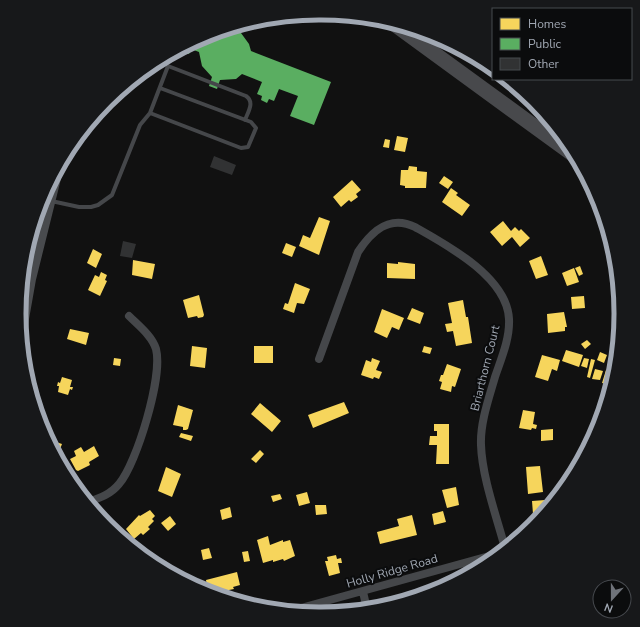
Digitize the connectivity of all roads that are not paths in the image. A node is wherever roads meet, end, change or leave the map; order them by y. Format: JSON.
{"nodes":[{"id":1,"x":407,"y":34,"type":"edge"},
{"id":2,"x":160,"y":88,"type":"junction"},
{"id":3,"x":150,"y":113,"type":"junction"},
{"id":4,"x":245,"y":120,"type":"junction"},
{"id":5,"x":561,"y":146,"type":"edge"},
{"id":6,"x":49,"y":201,"type":"edge"},
{"id":7,"x":40,"y":225,"type":"edge"},
{"id":8,"x":27,"y":299,"type":"edge"},
{"id":9,"x":129,"y":316,"type":"dead end"},
{"id":10,"x":319,"y":359,"type":"dead end"},
{"id":11,"x":93,"y":500,"type":"edge"},
{"id":12,"x":503,"y":542,"type":"edge"},
{"id":13,"x":483,"y":558,"type":"edge"},
{"id":14,"x":363,"y":592,"type":"junction"},
{"id":15,"x":366,"y":603,"type":"edge"},
{"id":16,"x":308,"y":606,"type":"edge"}],
"edges":[{"from":1,"to":5,"type":"highway"},
{"from":2,"to":3,"type":"lane"},
{"from":2,"to":4,"type":"lane"},
{"from":2,"to":4,"type":"lane"},
{"from":3,"to":4,"type":"lane"},
{"from":3,"to":6,"type":"lane"},
{"from":7,"to":8,"type":"main road"},
{"from":9,"to":11,"type":"street"},
{"from":10,"to":12,"type":"street","name":"Briarthorn Court"},
{"from":13,"to":14,"type":"street","name":"Holly Ridge Road"},
{"from":14,"to":15,"type":"street"},
{"from":14,"to":16,"type":"street","name":"Holly Ridge Road"}]}
